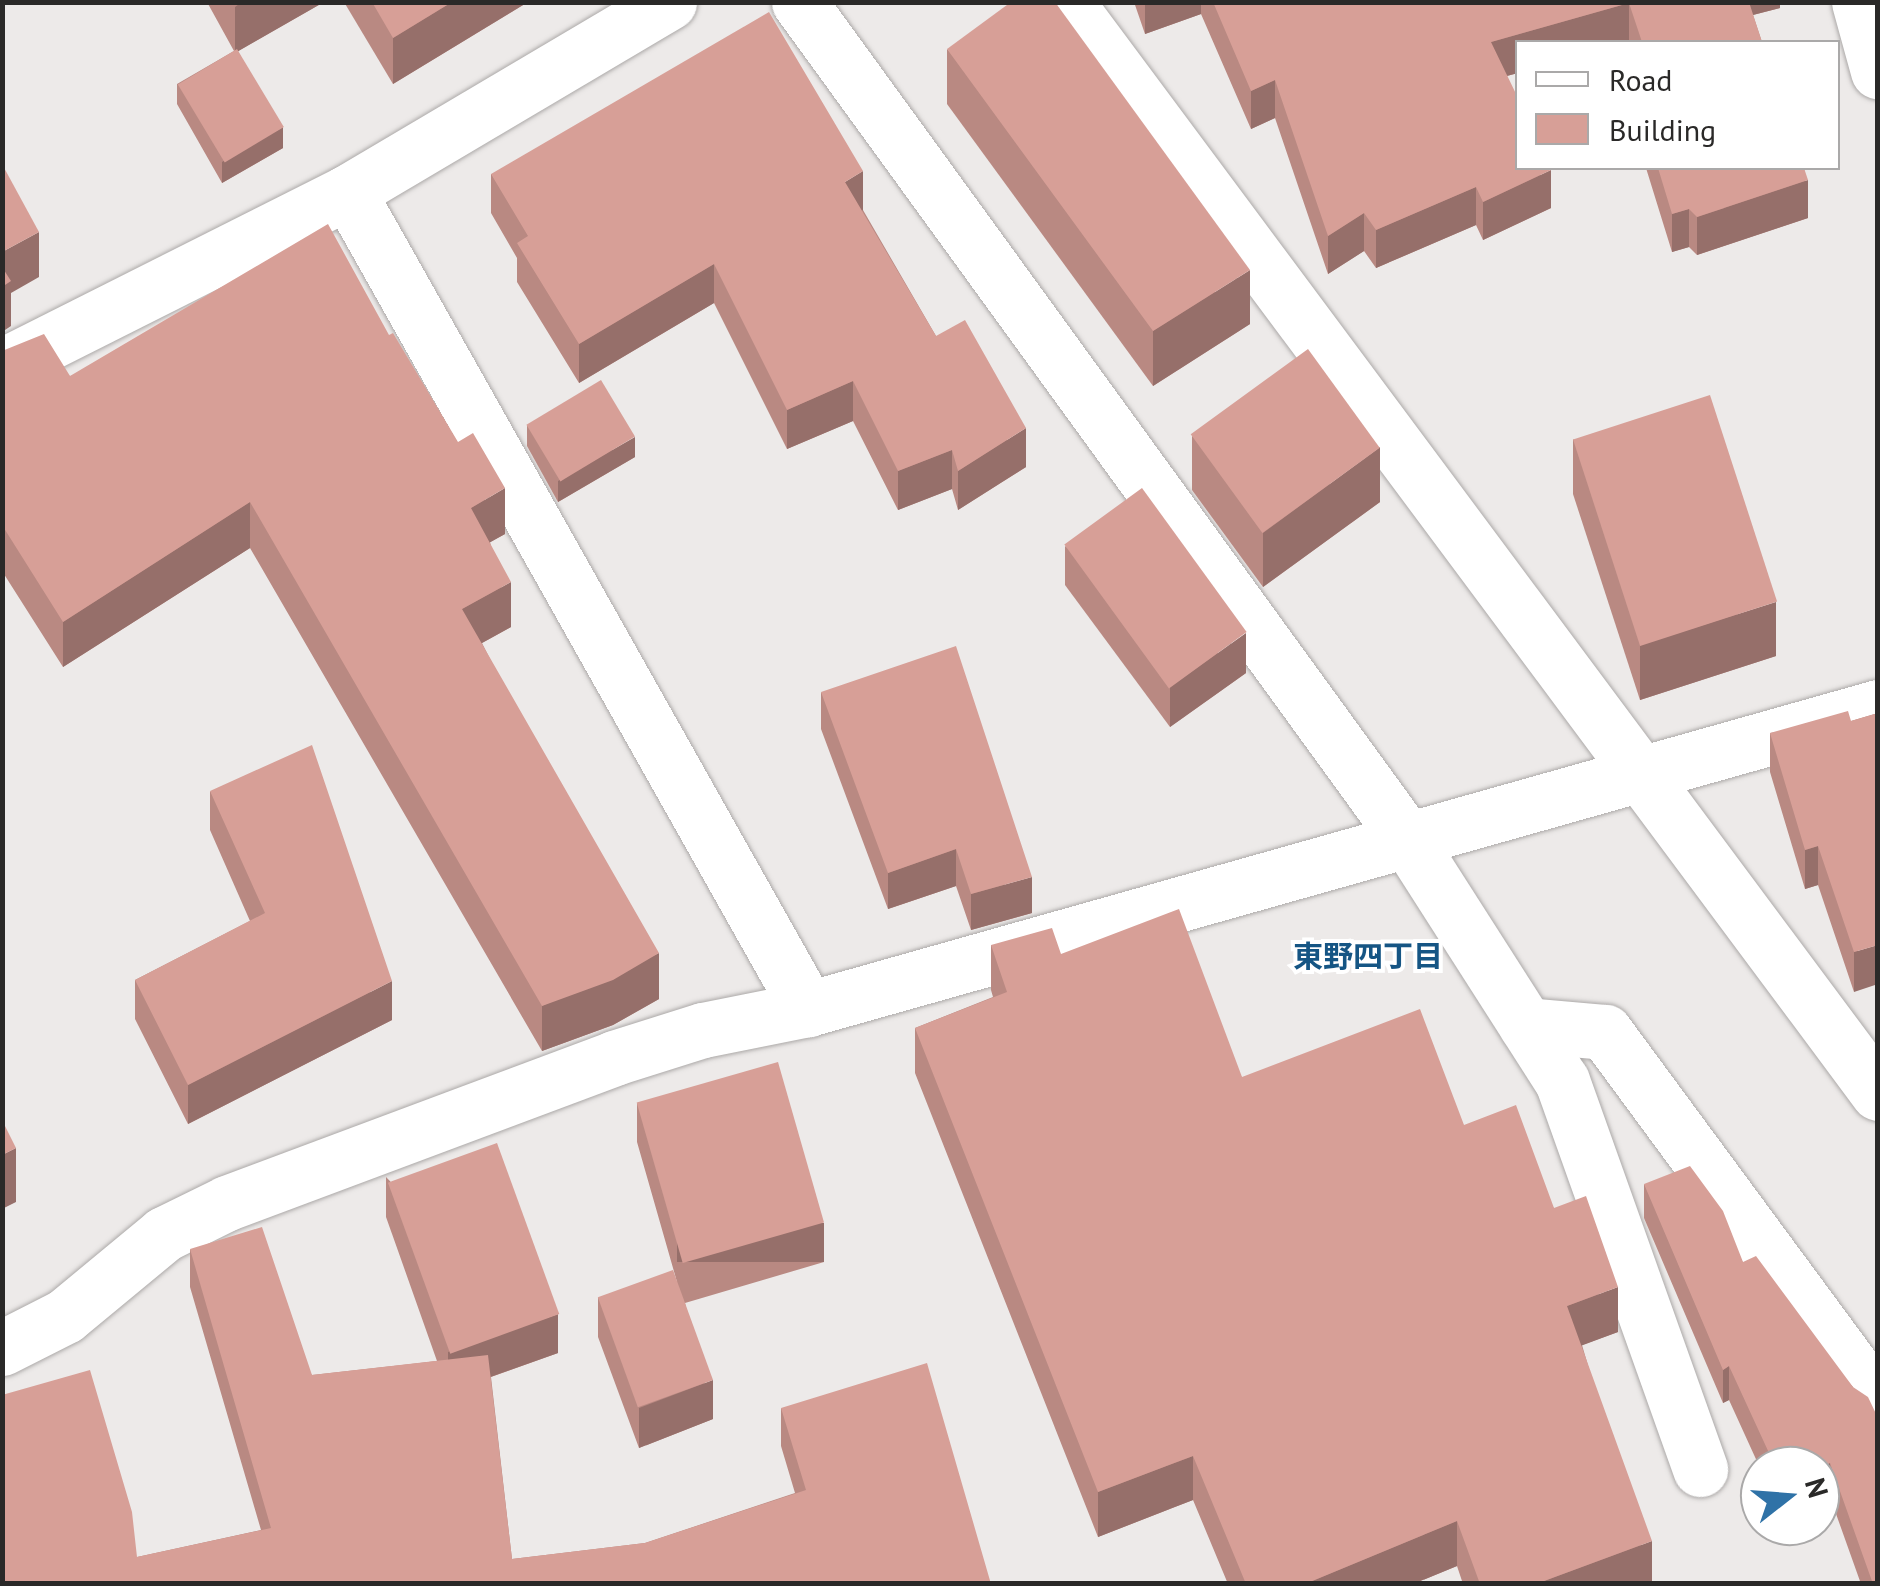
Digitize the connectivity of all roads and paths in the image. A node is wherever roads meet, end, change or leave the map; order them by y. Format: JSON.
{"nodes":[{"id":1,"x":668,"y":2,"type":"edge"},
{"id":2,"x":799,"y":2,"type":"edge"},
{"id":3,"x":1066,"y":2,"type":"edge"},
{"id":4,"x":1859,"y":2,"type":"edge"},
{"id":5,"x":1878,"y":71,"type":"edge"},
{"id":6,"x":348,"y":192,"type":"junction"},
{"id":7,"x":2,"y":366,"type":"edge"},
{"id":8,"x":1878,"y":707,"type":"edge"},
{"id":9,"x":1640,"y":772,"type":"junction"},
{"id":10,"x":1406,"y":839,"type":"junction"},
{"id":11,"x":808,"y":1010,"type":"junction"},
{"id":12,"x":1526,"y":1025,"type":"junction"},
{"id":13,"x":1878,"y":1093,"type":"edge"},
{"id":14,"x":2,"y":1348,"type":"edge"},
{"id":15,"x":1878,"y":1402,"type":"edge"},
{"id":16,"x":1700,"y":1469,"type":"dead end"}],
"edges":[{"from":1,"to":6,"type":"street"},
{"from":2,"to":10,"type":"street"},
{"from":3,"to":9,"type":"street"},
{"from":4,"to":5,"type":"street"},
{"from":6,"to":7,"type":"street"},
{"from":6,"to":11,"type":"street"},
{"from":8,"to":9,"type":"street"},
{"from":9,"to":10,"type":"street"},
{"from":9,"to":13,"type":"street"},
{"from":10,"to":11,"type":"street"},
{"from":10,"to":12,"type":"street"},
{"from":11,"to":14,"type":"street"},
{"from":12,"to":15,"type":"street"},
{"from":12,"to":16,"type":"street"}]}
